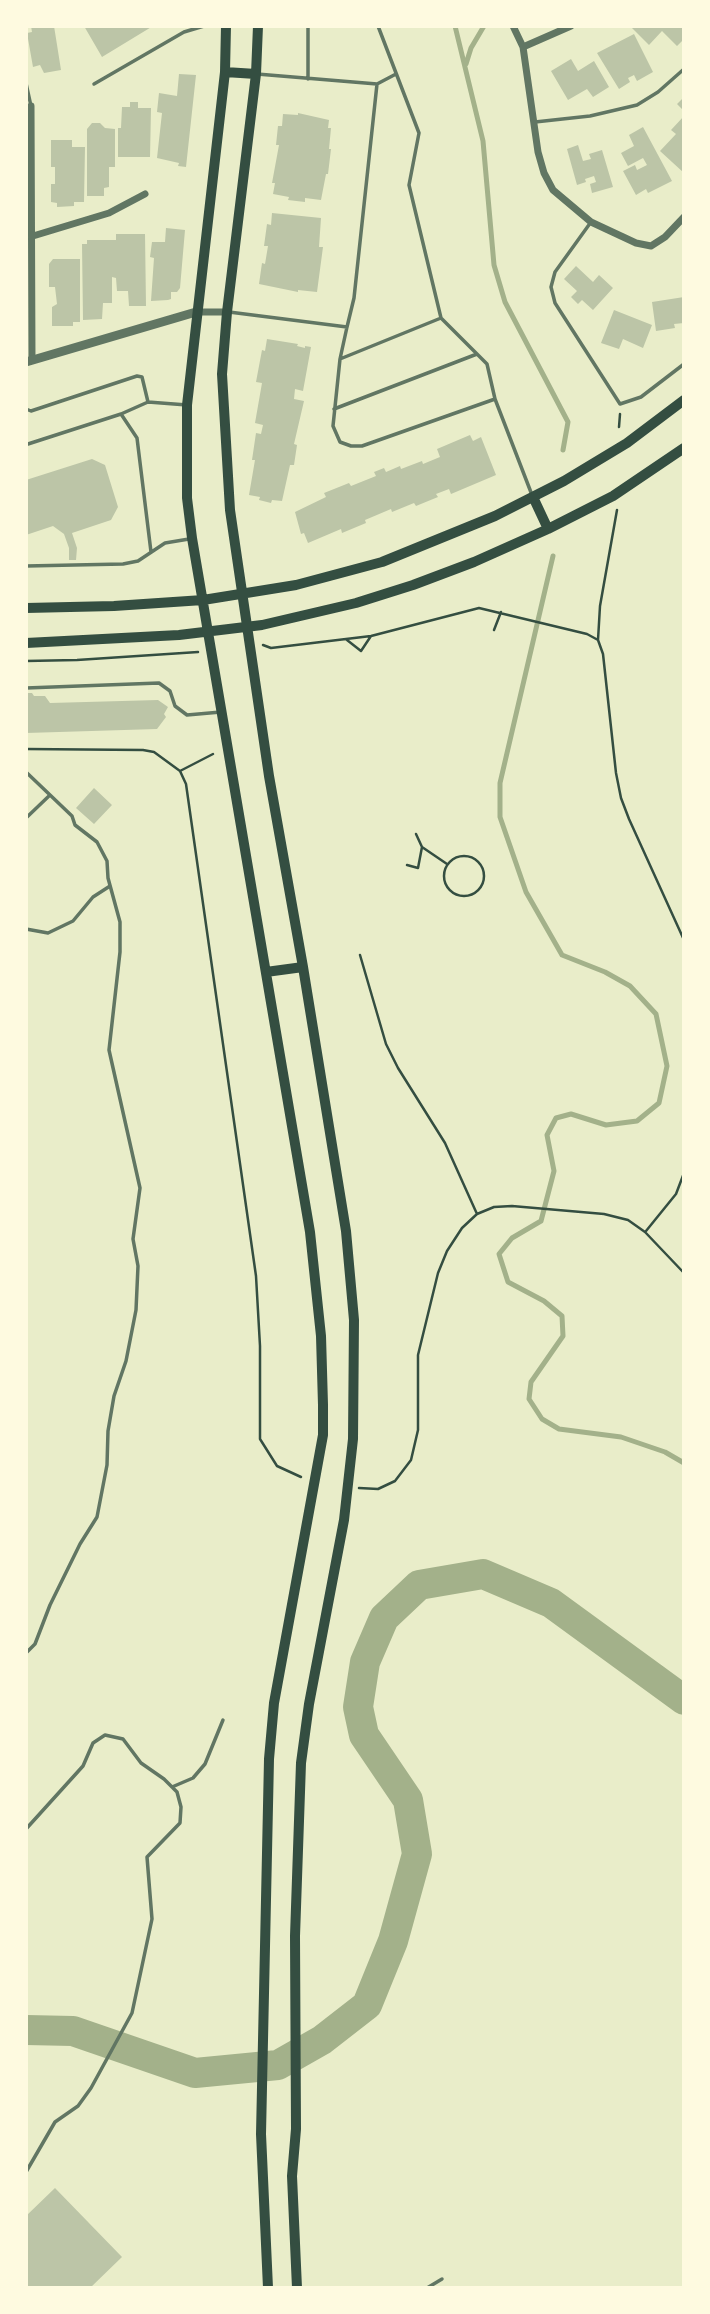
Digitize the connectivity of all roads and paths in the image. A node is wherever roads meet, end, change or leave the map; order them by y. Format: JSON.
{"nodes":[{"id":1,"x":204,"y":26,"type":"edge"},
{"id":2,"x":226,"y":26,"type":"edge"},
{"id":3,"x":258,"y":26,"type":"edge"},
{"id":4,"x":308,"y":26,"type":"edge"},
{"id":5,"x":378,"y":26,"type":"edge"},
{"id":6,"x":513,"y":26,"type":"edge"},
{"id":7,"x":571,"y":26,"type":"edge"},
{"id":8,"x":523,"y":47,"type":"junction"},
{"id":9,"x":684,"y":69,"type":"edge"},
{"id":10,"x":225,"y":72,"type":"junction"},
{"id":11,"x":256,"y":74,"type":"junction"},
{"id":12,"x":397,"y":74,"type":"junction"},
{"id":13,"x":308,"y":79,"type":"junction"},
{"id":14,"x":26,"y":83,"type":"edge"},
{"id":15,"x":94,"y":84,"type":"dead end"},
{"id":16,"x":377,"y":84,"type":"junction"},
{"id":17,"x":31,"y":106,"type":"joint"},
{"id":18,"x":533,"y":122,"type":"junction"},
{"id":19,"x":145,"y":194,"type":"dead end"},
{"id":20,"x":684,"y":217,"type":"edge"},
{"id":21,"x":591,"y":222,"type":"junction"},
{"id":22,"x":33,"y":236,"type":"junction"},
{"id":23,"x":196,"y":312,"type":"junction"},
{"id":24,"x":227,"y":312,"type":"junction"},
{"id":25,"x":441,"y":318,"type":"junction"},
{"id":26,"x":347,"y":327,"type":"junction"},
{"id":27,"x":477,"y":354,"type":"junction"},
{"id":28,"x":340,"y":359,"type":"junction"},
{"id":29,"x":29,"y":361,"type":"edge"},
{"id":30,"x":684,"y":364,"type":"edge"},
{"id":31,"x":495,"y":399,"type":"junction"},
{"id":32,"x":684,"y":401,"type":"edge"},
{"id":33,"x":148,"y":402,"type":"junction"},
{"id":34,"x":620,"y":404,"type":"junction"},
{"id":35,"x":187,"y":405,"type":"junction"},
{"id":36,"x":334,"y":409,"type":"junction"},
{"id":37,"x":26,"y":410,"type":"edge"},
{"id":38,"x":121,"y":414,"type":"junction"},
{"id":39,"x":619,"y":427,"type":"dead end"},
{"id":40,"x":27,"y":444,"type":"edge"},
{"id":41,"x":684,"y":448,"type":"edge"},
{"id":42,"x":533,"y":497,"type":"junction"},
{"id":43,"x":617,"y":510,"type":"dead end"},
{"id":44,"x":548,"y":529,"type":"junction"},
{"id":45,"x":192,"y":538,"type":"junction"},
{"id":46,"x":151,"y":552,"type":"junction"},
{"id":47,"x":26,"y":566,"type":"edge"},
{"id":48,"x":241,"y":594,"type":"junction"},
{"id":49,"x":203,"y":600,"type":"junction"},
{"id":50,"x":26,"y":608,"type":"edge"},
{"id":51,"x":501,"y":612,"type":"junction"},
{"id":52,"x":246,"y":627,"type":"junction"},
{"id":53,"x":494,"y":630,"type":"dead end"},
{"id":54,"x":207,"y":632,"type":"junction"},
{"id":55,"x":372,"y":636,"type":"junction"},
{"id":56,"x":346,"y":640,"type":"junction"},
{"id":57,"x":598,"y":640,"type":"junction"},
{"id":58,"x":26,"y":643,"type":"edge"},
{"id":59,"x":249,"y":646,"type":"junction"},
{"id":60,"x":211,"y":652,"type":"junction"},
{"id":61,"x":26,"y":661,"type":"edge"},
{"id":62,"x":26,"y":688,"type":"edge"},
{"id":63,"x":221,"y":712,"type":"junction"},
{"id":64,"x":26,"y":749,"type":"edge"},
{"id":65,"x":213,"y":754,"type":"dead end"},
{"id":66,"x":180,"y":771,"type":"junction"},
{"id":67,"x":26,"y":772,"type":"edge"},
{"id":68,"x":51,"y":795,"type":"junction"},
{"id":69,"x":26,"y":818,"type":"edge"},
{"id":70,"x":416,"y":834,"type":"dead end"},
{"id":71,"x":422,"y":848,"type":"junction"},
{"id":72,"x":447,"y":864,"type":"junction"},
{"id":73,"x":407,"y":865,"type":"dead end"},
{"id":74,"x":110,"y":886,"type":"junction"},
{"id":75,"x":26,"y":929,"type":"edge"},
{"id":76,"x":684,"y":940,"type":"edge"},
{"id":77,"x":360,"y":955,"type":"dead end"},
{"id":78,"x":303,"y":967,"type":"junction"},
{"id":79,"x":266,"y":972,"type":"junction"},
{"id":80,"x":684,"y":1173,"type":"edge"},
{"id":81,"x":477,"y":1214,"type":"junction"},
{"id":82,"x":645,"y":1232,"type":"junction"},
{"id":83,"x":684,"y":1273,"type":"edge"},
{"id":84,"x":305,"y":1478,"type":"dead end"},
{"id":85,"x":354,"y":1487,"type":"dead end"},
{"id":86,"x":26,"y":1653,"type":"edge"},
{"id":87,"x":223,"y":1720,"type":"dead end"},
{"id":88,"x":172,"y":1787,"type":"junction"},
{"id":89,"x":26,"y":1829,"type":"edge"},
{"id":90,"x":26,"y":2172,"type":"edge"},
{"id":91,"x":442,"y":2279,"type":"dead end"},
{"id":92,"x":268,"y":2288,"type":"edge"},
{"id":93,"x":297,"y":2288,"type":"edge"},
{"id":94,"x":427,"y":2288,"type":"edge"}],
"edges":[{"from":1,"to":15,"type":"lane"},
{"from":2,"to":10,"type":"main road"},
{"from":3,"to":11,"type":"main road"},
{"from":4,"to":13,"type":"lane"},
{"from":5,"to":12,"type":"lane"},
{"from":6,"to":8,"type":"street"},
{"from":7,"to":8,"type":"street"},
{"from":8,"to":18,"type":"street"},
{"from":9,"to":18,"type":"lane"},
{"from":10,"to":11,"type":"main road"},
{"from":10,"to":23,"type":"main road"},
{"from":11,"to":13,"type":"lane"},
{"from":11,"to":24,"type":"main road"},
{"from":12,"to":16,"type":"lane"},
{"from":12,"to":25,"type":"lane"},
{"from":13,"to":16,"type":"lane"},
{"from":14,"to":17,"type":"lane"},
{"from":16,"to":26,"type":"lane"},
{"from":17,"to":22,"type":"street"},
{"from":18,"to":21,"type":"street"},
{"from":19,"to":22,"type":"street"},
{"from":20,"to":21,"type":"street"},
{"from":21,"to":34,"type":"lane"},
{"from":22,"to":29,"type":"street"},
{"from":23,"to":24,"type":"street"},
{"from":23,"to":29,"type":"street"},
{"from":23,"to":35,"type":"main road"},
{"from":24,"to":26,"type":"lane"},
{"from":24,"to":48,"type":"main road"},
{"from":25,"to":27,"type":"lane"},
{"from":25,"to":28,"type":"lane"},
{"from":26,"to":28,"type":"lane"},
{"from":27,"to":31,"type":"lane"},
{"from":27,"to":36,"type":"lane"},
{"from":28,"to":36,"type":"lane"},
{"from":30,"to":34,"type":"lane"},
{"from":31,"to":36,"type":"lane"},
{"from":31,"to":42,"type":"lane"},
{"from":32,"to":42,"type":"main road"},
{"from":33,"to":35,"type":"lane"},
{"from":33,"to":37,"type":"lane"},
{"from":33,"to":38,"type":"lane"},
{"from":34,"to":39,"type":"path"},
{"from":35,"to":45,"type":"main road"},
{"from":38,"to":40,"type":"lane"},
{"from":38,"to":46,"type":"lane"},
{"from":41,"to":44,"type":"main road"},
{"from":42,"to":44,"type":"main road"},
{"from":42,"to":48,"type":"main road"},
{"from":43,"to":57,"type":"path"},
{"from":44,"to":52,"type":"main road"},
{"from":45,"to":46,"type":"lane"},
{"from":45,"to":49,"type":"main road"},
{"from":46,"to":47,"type":"lane"},
{"from":48,"to":49,"type":"main road"},
{"from":48,"to":52,"type":"main road"},
{"from":49,"to":50,"type":"main road"},
{"from":49,"to":54,"type":"main road"},
{"from":51,"to":53,"type":"path"},
{"from":51,"to":55,"type":"path"},
{"from":51,"to":57,"type":"path"},
{"from":52,"to":54,"type":"main road"},
{"from":52,"to":59,"type":"main road"},
{"from":54,"to":58,"type":"main road"},
{"from":54,"to":60,"type":"main road"},
{"from":55,"to":56,"type":"path"},
{"from":55,"to":56,"type":"path"},
{"from":56,"to":59,"type":"path"},
{"from":57,"to":76,"type":"path"},
{"from":59,"to":78,"type":"main road"},
{"from":60,"to":61,"type":"path"},
{"from":60,"to":63,"type":"main road"},
{"from":62,"to":63,"type":"lane"},
{"from":63,"to":79,"type":"main road"},
{"from":64,"to":66,"type":"path"},
{"from":65,"to":66,"type":"path"},
{"from":66,"to":84,"type":"path"},
{"from":67,"to":68,"type":"lane"},
{"from":68,"to":69,"type":"lane"},
{"from":68,"to":74,"type":"lane"},
{"from":70,"to":71,"type":"path"},
{"from":71,"to":72,"type":"path"},
{"from":71,"to":73,"type":"path"},
{"from":72,"to":72,"type":"path"},
{"from":74,"to":75,"type":"lane"},
{"from":74,"to":86,"type":"lane"},
{"from":77,"to":81,"type":"path"},
{"from":78,"to":79,"type":"main road"},
{"from":78,"to":93,"type":"main road"},
{"from":79,"to":92,"type":"main road"},
{"from":80,"to":82,"type":"path"},
{"from":81,"to":82,"type":"path"},
{"from":81,"to":85,"type":"path"},
{"from":82,"to":83,"type":"path"},
{"from":87,"to":88,"type":"lane"},
{"from":88,"to":89,"type":"lane"},
{"from":88,"to":90,"type":"lane"},
{"from":91,"to":94,"type":"lane"}]}
